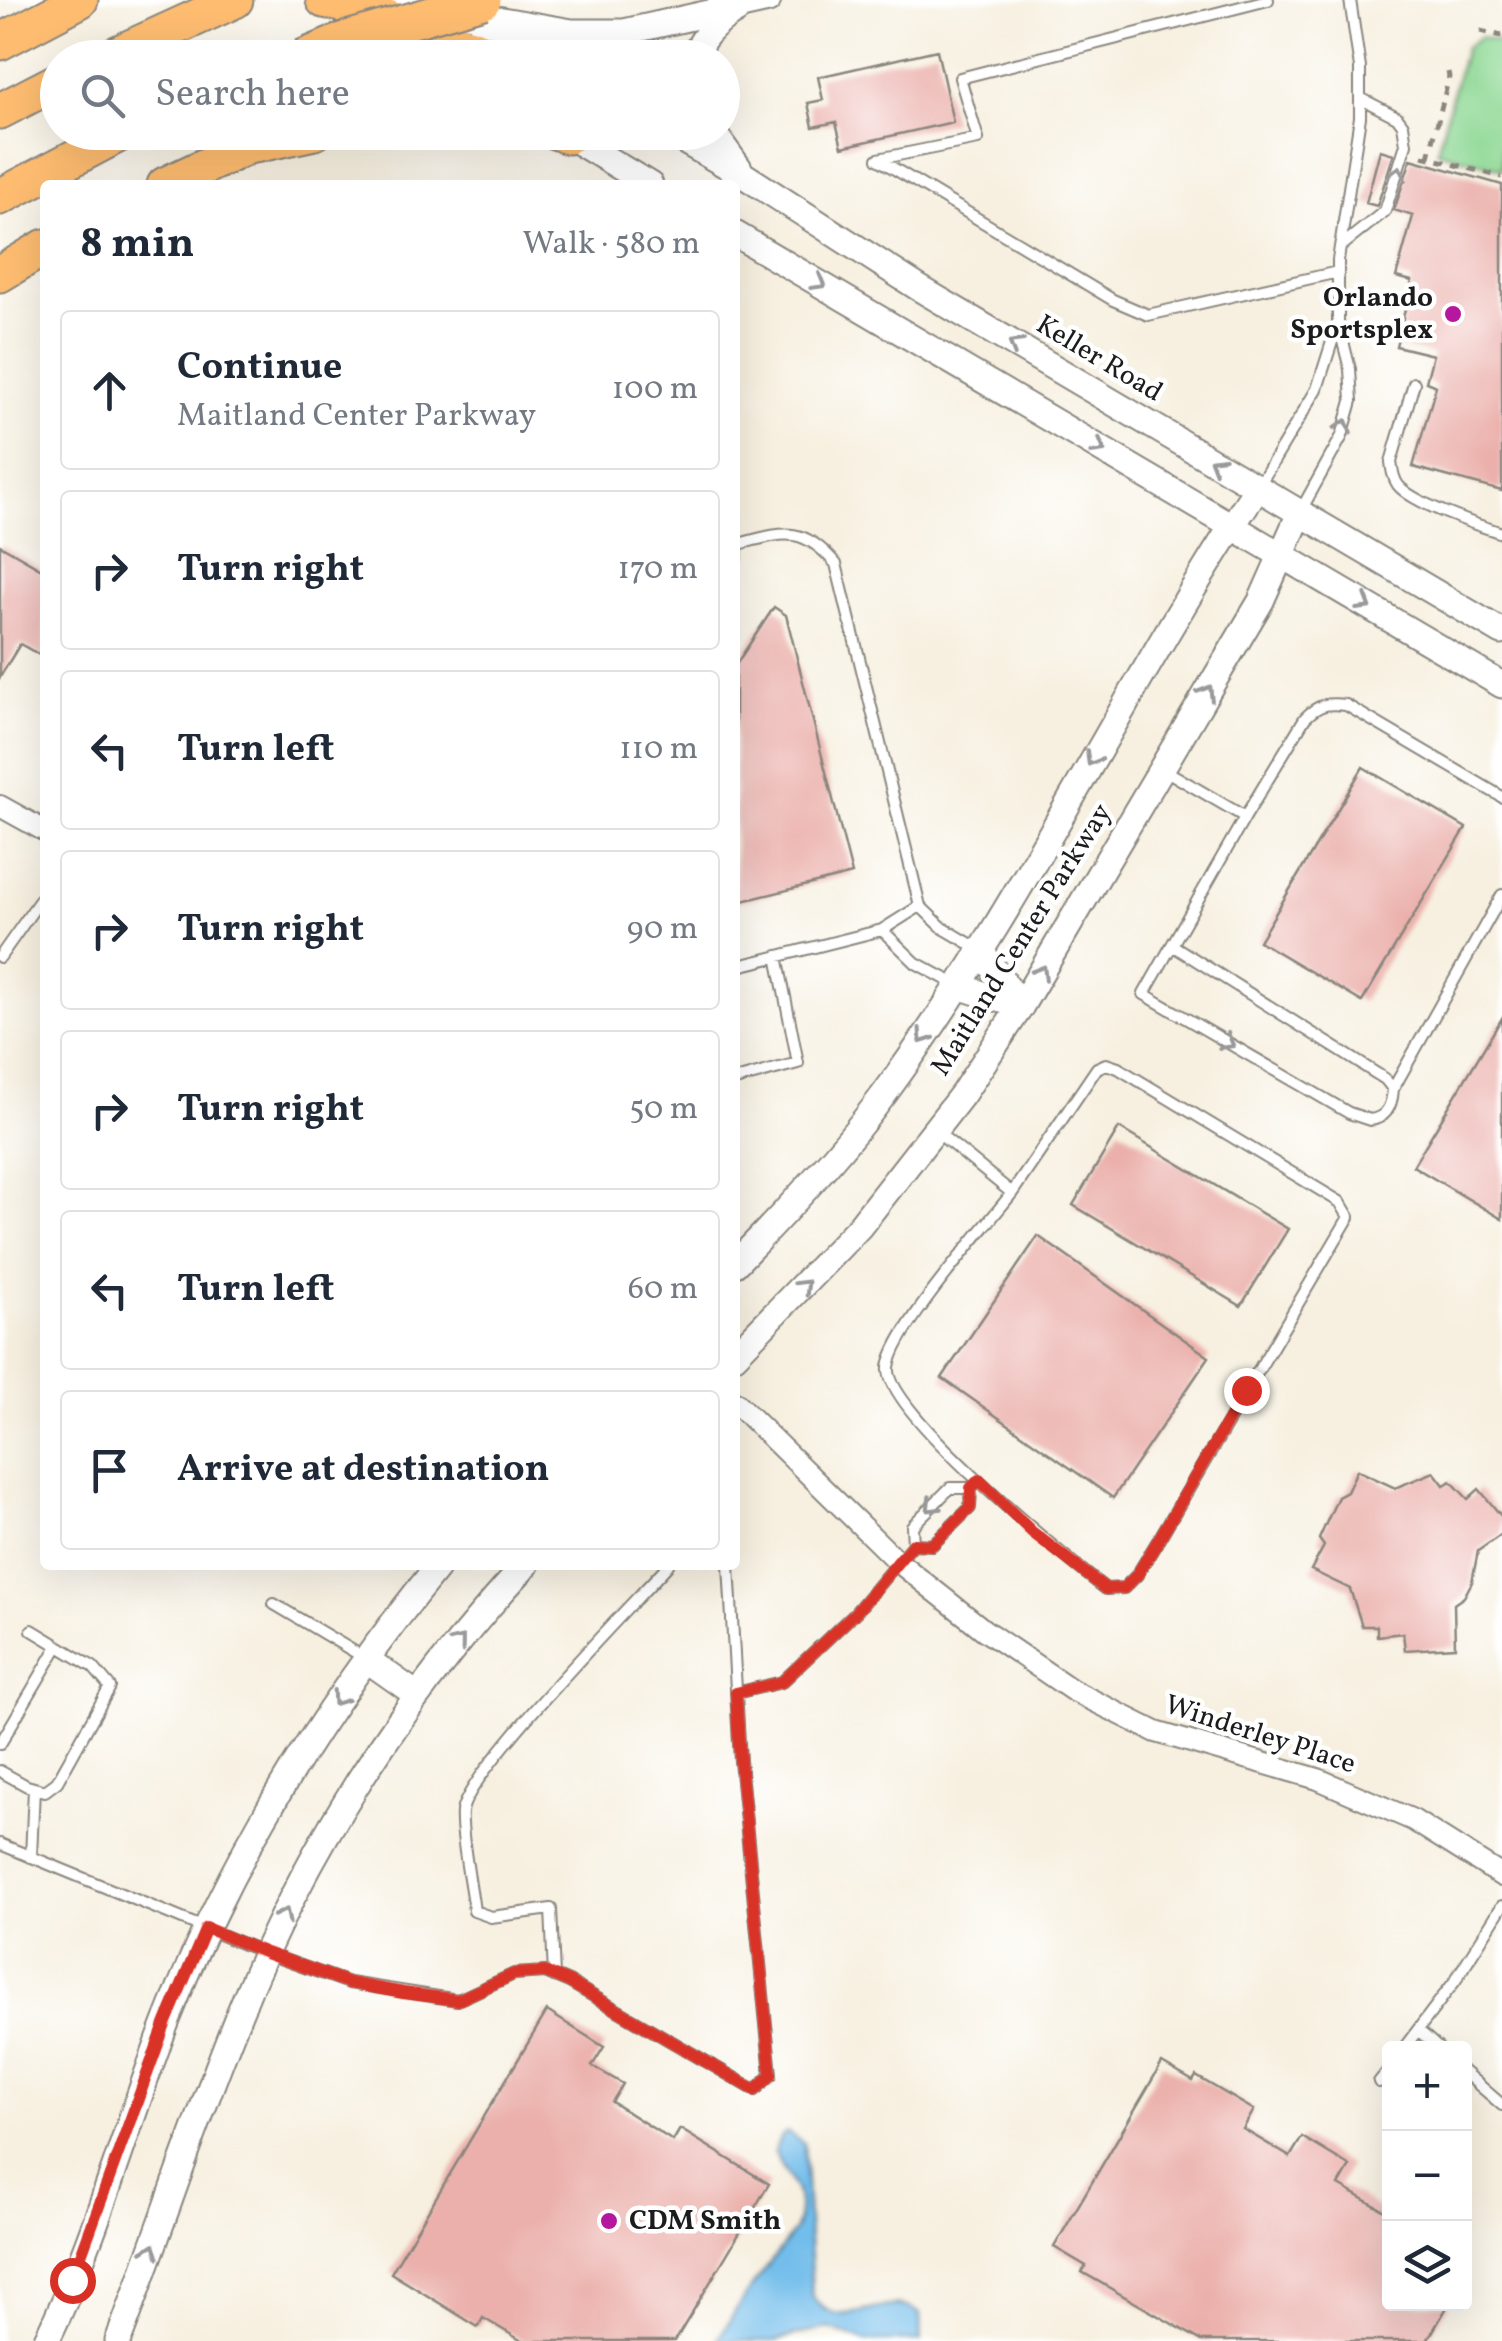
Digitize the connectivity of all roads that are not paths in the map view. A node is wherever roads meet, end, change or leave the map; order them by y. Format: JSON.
{"nodes":[{"id":1,"x":235,"y":0,"type":"edge"},
{"id":2,"x":324,"y":0,"type":"edge"},
{"id":3,"x":442,"y":0,"type":"edge"},
{"id":4,"x":1268,"y":0,"type":"edge"},
{"id":5,"x":1350,"y":0,"type":"edge"},
{"id":6,"x":78,"y":1,"type":"edge"},
{"id":7,"x":758,"y":2,"type":"edge"},
{"id":8,"x":378,"y":5,"type":"edge"},
{"id":9,"x":475,"y":8,"type":"edge"},
{"id":10,"x":147,"y":40,"type":"edge"},
{"id":11,"x":345,"y":40,"type":"edge"},
{"id":12,"x":364,"y":40,"type":"edge"},
{"id":13,"x":419,"y":40,"type":"edge"},
{"id":14,"x":419,"y":40,"type":"edge"},
{"id":15,"x":461,"y":40,"type":"edge"},
{"id":16,"x":515,"y":40,"type":"edge"},
{"id":17,"x":703,"y":40,"type":"edge"},
{"id":18,"x":0,"y":42,"type":"edge"},
{"id":19,"x":40,"y":90,"type":"edge"},
{"id":20,"x":1360,"y":98,"type":"junction"},
{"id":21,"x":0,"y":111,"type":"edge"},
{"id":22,"x":89,"y":150,"type":"edge"},
{"id":23,"x":242,"y":150,"type":"edge"},
{"id":24,"x":590,"y":150,"type":"edge"},
{"id":25,"x":700,"y":150,"type":"edge"},
{"id":26,"x":726,"y":150,"type":"edge"},
{"id":27,"x":745,"y":176,"type":"junction"},
{"id":28,"x":177,"y":180,"type":"edge"},
{"id":29,"x":641,"y":180,"type":"edge"},
{"id":30,"x":0,"y":197,"type":"edge"},
{"id":31,"x":740,"y":237,"type":"edge"},
{"id":32,"x":1340,"y":247,"type":"junction"},
{"id":33,"x":40,"y":250,"type":"edge"},
{"id":34,"x":1338,"y":272,"type":"junction"},
{"id":35,"x":0,"y":274,"type":"edge"},
{"id":36,"x":1338,"y":322,"type":"junction"},
{"id":37,"x":1414,"y":383,"type":"dead end"},
{"id":38,"x":1257,"y":488,"type":"junction"},
{"id":39,"x":1300,"y":513,"type":"junction"},
{"id":40,"x":1232,"y":526,"type":"junction"},
{"id":41,"x":1502,"y":533,"type":"edge"},
{"id":42,"x":740,"y":544,"type":"edge"},
{"id":43,"x":1281,"y":555,"type":"junction"},
{"id":44,"x":1502,"y":632,"type":"edge"},
{"id":45,"x":1502,"y":685,"type":"edge"},
{"id":46,"x":1162,"y":768,"type":"junction"},
{"id":47,"x":1502,"y":797,"type":"edge"},
{"id":48,"x":0,"y":806,"type":"edge"},
{"id":49,"x":1245,"y":817,"type":"junction"},
{"id":50,"x":40,"y":828,"type":"edge"},
{"id":51,"x":1502,"y":895,"type":"edge"},
{"id":52,"x":40,"y":900,"type":"edge"},
{"id":53,"x":920,"y":906,"type":"junction"},
{"id":54,"x":882,"y":930,"type":"junction"},
{"id":55,"x":1172,"y":945,"type":"junction"},
{"id":56,"x":980,"y":950,"type":"junction"},
{"id":57,"x":777,"y":956,"type":"junction"},
{"id":58,"x":0,"y":957,"type":"edge"},
{"id":59,"x":740,"y":966,"type":"edge"},
{"id":60,"x":958,"y":986,"type":"junction"},
{"id":61,"x":1021,"y":1006,"type":"junction"},
{"id":62,"x":740,"y":1079,"type":"edge"},
{"id":63,"x":1393,"y":1089,"type":"junction"},
{"id":64,"x":936,"y":1131,"type":"junction"},
{"id":65,"x":1012,"y":1193,"type":"junction"},
{"id":66,"x":740,"y":1258,"type":"edge"},
{"id":67,"x":740,"y":1350,"type":"edge"},
{"id":68,"x":740,"y":1407,"type":"edge"},
{"id":69,"x":975,"y":1484,"type":"junction"},
{"id":70,"x":913,"y":1544,"type":"junction"},
{"id":71,"x":897,"y":1561,"type":"junction"},
{"id":72,"x":435,"y":1570,"type":"edge"},
{"id":73,"x":522,"y":1570,"type":"edge"},
{"id":74,"x":663,"y":1570,"type":"edge"},
{"id":75,"x":729,"y":1570,"type":"edge"},
{"id":76,"x":274,"y":1604,"type":"dead end"},
{"id":77,"x":32,"y":1630,"type":"dead end"},
{"id":78,"x":58,"y":1646,"type":"junction"},
{"id":79,"x":366,"y":1658,"type":"junction"},
{"id":80,"x":736,"y":1693,"type":"junction"},
{"id":81,"x":417,"y":1695,"type":"junction"},
{"id":82,"x":0,"y":1744,"type":"edge"},
{"id":83,"x":0,"y":1770,"type":"edge"},
{"id":84,"x":34,"y":1788,"type":"junction"},
{"id":85,"x":0,"y":1844,"type":"edge"},
{"id":86,"x":31,"y":1856,"type":"junction"},
{"id":87,"x":1502,"y":1876,"type":"edge"},
{"id":88,"x":1502,"y":1906,"type":"edge"},
{"id":89,"x":206,"y":1928,"type":"junction"},
{"id":90,"x":266,"y":1953,"type":"junction"},
{"id":91,"x":554,"y":1976,"type":"junction"},
{"id":92,"x":1418,"y":2030,"type":"junction"},
{"id":93,"x":1409,"y":2041,"type":"edge"},
{"id":94,"x":1430,"y":2041,"type":"edge"},
{"id":95,"x":1382,"y":2078,"type":"edge"},
{"id":96,"x":1472,"y":2079,"type":"edge"},
{"id":97,"x":1379,"y":2082,"type":"dead end"},
{"id":98,"x":1502,"y":2105,"type":"edge"},
{"id":99,"x":46,"y":2341,"type":"edge"},
{"id":100,"x":118,"y":2341,"type":"edge"}],
"edges":[{"from":1,"to":10,"type":"highway"},
{"from":2,"to":8,"type":"highway"},
{"from":3,"to":9,"type":"street"},
{"from":4,"to":34,"type":"lane"},
{"from":5,"to":20,"type":"lane"},
{"from":6,"to":18,"type":"highway"},
{"from":7,"to":9,"type":"street"},
{"from":7,"to":17,"type":"street"},
{"from":8,"to":9,"type":"street"},
{"from":8,"to":12,"type":"highway"},
{"from":8,"to":13,"type":"street"},
{"from":8,"to":14,"type":"street"},
{"from":8,"to":15,"type":"highway"},
{"from":9,"to":11,"type":"highway","bridge":true},
{"from":9,"to":16,"type":"street"},
{"from":19,"to":21,"type":"highway"},
{"from":20,"to":32,"type":"lane"},
{"from":32,"to":20,"type":"lane","one_way":true},
{"from":22,"to":30,"type":"highway"},
{"from":23,"to":28,"type":"highway"},
{"from":24,"to":29,"type":"street"},
{"from":25,"to":27,"type":"street","name":"Keller Road"},
{"from":26,"to":27,"type":"street"},
{"from":38,"to":27,"type":"street","name":"Keller Road","one_way":true},
{"from":31,"to":40,"type":"street","one_way":true},
{"from":32,"to":34,"type":"lane"},
{"from":33,"to":35,"type":"highway"},
{"from":34,"to":36,"type":"lane"},
{"from":36,"to":38,"type":"lane"},
{"from":39,"to":36,"type":"lane","one_way":true},
{"from":37,"to":41,"type":"lane"},
{"from":38,"to":39,"type":"street","name":"Keller Road"},
{"from":38,"to":40,"type":"street","name":"Maitland Center Parkway"},
{"from":39,"to":43,"type":"street","name":"Maitland Center Parkway"},
{"from":39,"to":44,"type":"street","name":"Keller Road"},
{"from":40,"to":43,"type":"street"},
{"from":40,"to":56,"type":"street","name":"Maitland Center Parkway","one_way":true},
{"from":42,"to":53,"type":"lane"},
{"from":43,"to":45,"type":"street","one_way":true},
{"from":46,"to":43,"type":"street","name":"Maitland Center Parkway","one_way":true},
{"from":46,"to":49,"type":"lane"},
{"from":61,"to":46,"type":"street","name":"Maitland Center Parkway","one_way":true},
{"from":47,"to":49,"type":"lane"},
{"from":48,"to":50,"type":"street"},
{"from":49,"to":55,"type":"lane"},
{"from":51,"to":63,"type":"lane"},
{"from":52,"to":58,"type":"lane"},
{"from":53,"to":54,"type":"lane"},
{"from":53,"to":56,"type":"lane"},
{"from":54,"to":57,"type":"lane"},
{"from":54,"to":60,"type":"lane"},
{"from":55,"to":63,"type":"lane"},
{"from":55,"to":63,"type":"lane","one_way":true},
{"from":56,"to":60,"type":"street","name":"Maitland Center Parkway"},
{"from":56,"to":61,"type":"street"},
{"from":57,"to":59,"type":"lane"},
{"from":57,"to":62,"type":"lane"},
{"from":60,"to":61,"type":"street"},
{"from":60,"to":66,"type":"street","name":"Maitland Center Parkway","one_way":true},
{"from":61,"to":64,"type":"street","name":"Maitland Center Parkway"},
{"from":64,"to":65,"type":"lane"},
{"from":67,"to":64,"type":"street","name":"Maitland Center Parkway","one_way":true},
{"from":65,"to":69,"type":"lane"},
{"from":65,"to":69,"type":"lane"},
{"from":68,"to":71,"type":"street","name":"Winderley Place"},
{"from":69,"to":70,"type":"lane"},
{"from":69,"to":70,"type":"lane","one_way":true},
{"from":70,"to":71,"type":"lane"},
{"from":71,"to":80,"type":"lane"},
{"from":71,"to":87,"type":"street","name":"Winderley Place"},
{"from":72,"to":79,"type":"street"},
{"from":81,"to":73,"type":"street","one_way":true},
{"from":74,"to":91,"type":"lane"},
{"from":75,"to":80,"type":"lane"},
{"from":76,"to":79,"type":"lane"},
{"from":77,"to":78,"type":"lane"},
{"from":78,"to":82,"type":"lane"},
{"from":78,"to":84,"type":"lane"},
{"from":79,"to":81,"type":"street"},
{"from":79,"to":89,"type":"street","one_way":true},
{"from":80,"to":91,"type":"lane"},
{"from":90,"to":81,"type":"street","one_way":true},
{"from":83,"to":84,"type":"lane"},
{"from":84,"to":86,"type":"lane"},
{"from":85,"to":86,"type":"lane"},
{"from":86,"to":89,"type":"lane"},
{"from":88,"to":92,"type":"lane"},
{"from":89,"to":90,"type":"lane"},
{"from":89,"to":99,"type":"street"},
{"from":90,"to":91,"type":"lane"},
{"from":100,"to":90,"type":"street","one_way":true},
{"from":92,"to":93,"type":"lane"},
{"from":92,"to":94,"type":"lane"},
{"from":95,"to":97,"type":"lane"},
{"from":96,"to":98,"type":"lane"}]}
